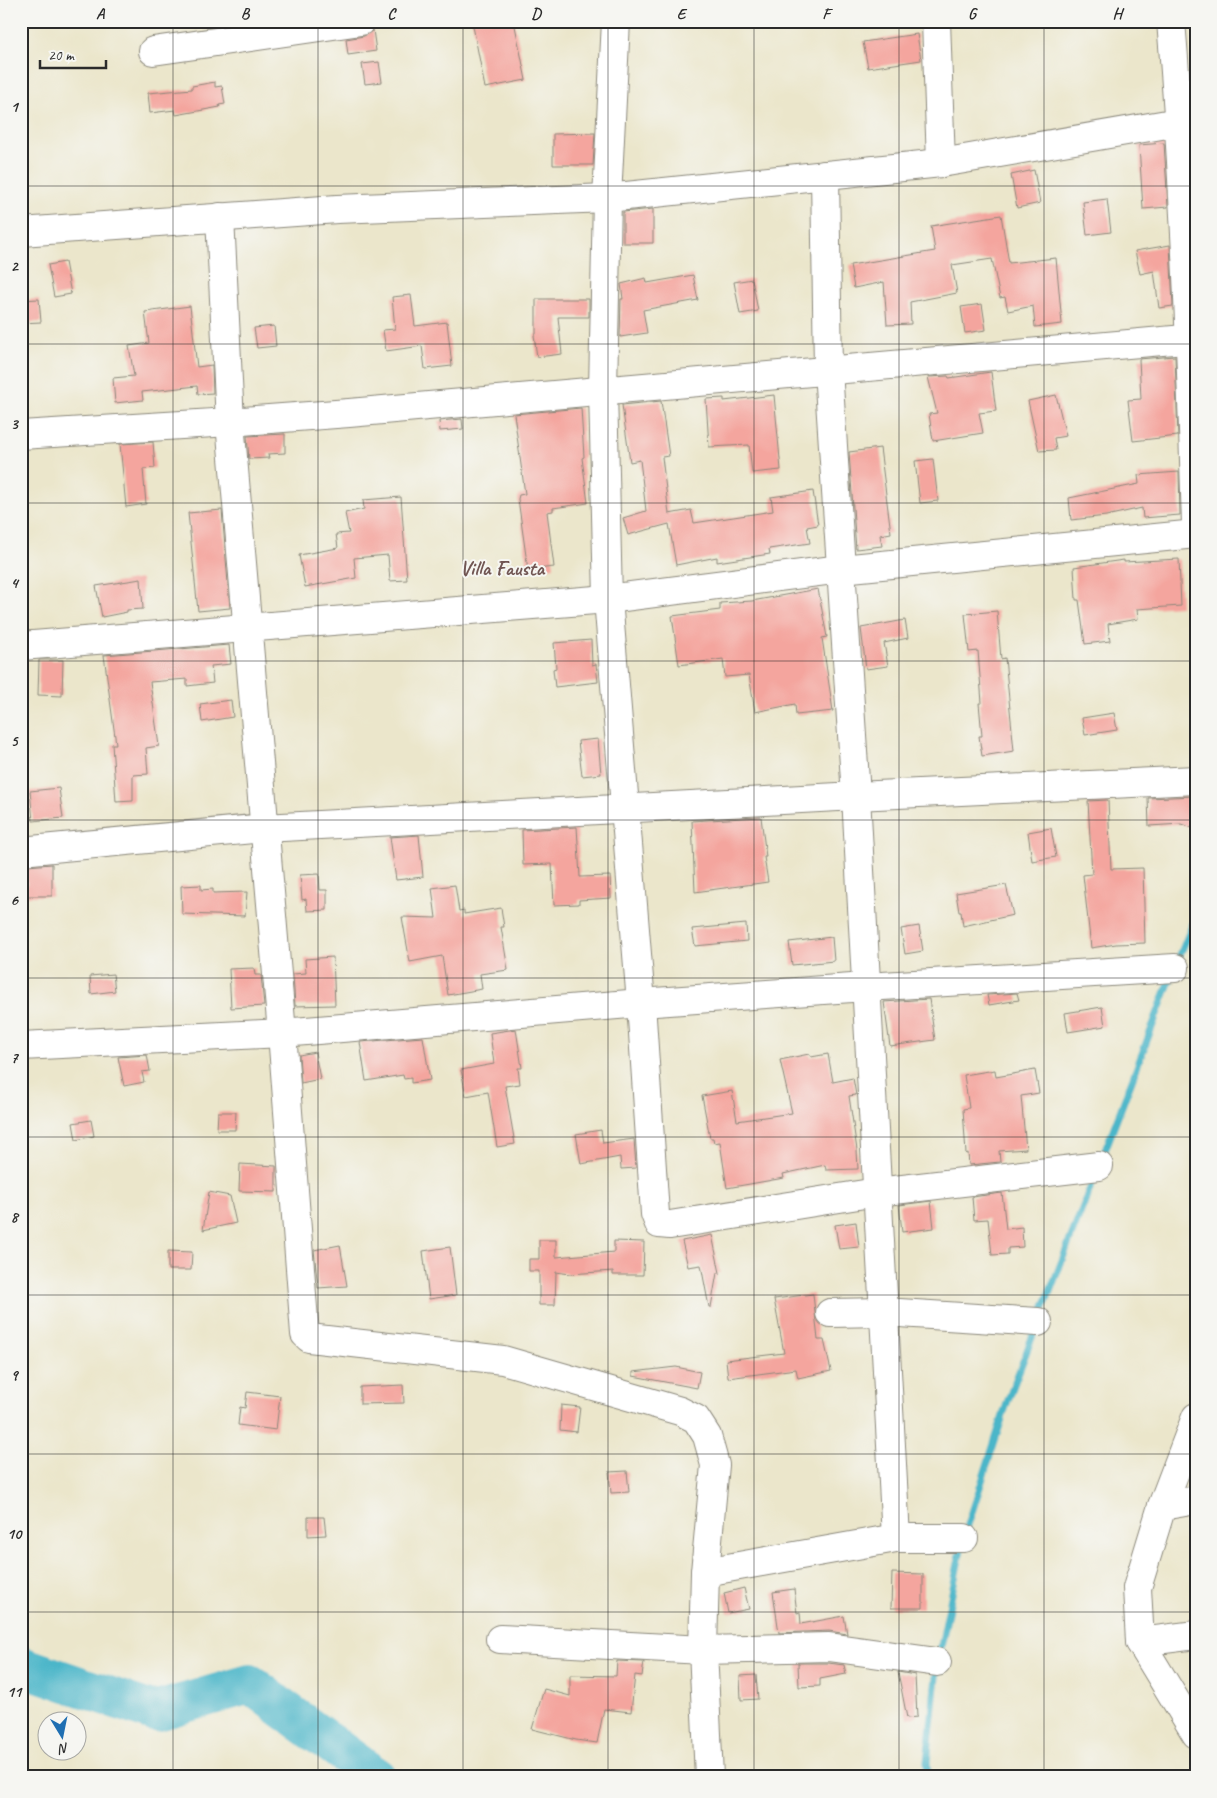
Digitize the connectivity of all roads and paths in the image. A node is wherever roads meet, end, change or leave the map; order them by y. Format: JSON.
{"nodes":[{"id":1,"x":361,"y":21,"type":"edge"},
{"id":2,"x":616,"y":21,"type":"edge"},
{"id":3,"x":936,"y":21,"type":"edge"},
{"id":4,"x":1171,"y":21,"type":"edge"},
{"id":5,"x":153,"y":51,"type":"dead end"},
{"id":6,"x":1187,"y":121,"type":"edge"},
{"id":7,"x":941,"y":163,"type":"junction"},
{"id":8,"x":825,"y":175,"type":"junction"},
{"id":9,"x":607,"y":198,"type":"junction"},
{"id":10,"x":220,"y":217,"type":"junction"},
{"id":11,"x":21,"y":232,"type":"edge"},
{"id":12,"x":1193,"y":338,"type":"edge"},
{"id":13,"x":828,"y":370,"type":"junction"},
{"id":14,"x":603,"y":390,"type":"junction"},
{"id":15,"x":230,"y":422,"type":"junction"},
{"id":16,"x":21,"y":435,"type":"edge"},
{"id":17,"x":1196,"y":524,"type":"edge"},
{"id":18,"x":1196,"y":534,"type":"edge"},
{"id":19,"x":841,"y":569,"type":"junction"},
{"id":20,"x":608,"y":600,"type":"junction"},
{"id":21,"x":247,"y":627,"type":"junction"},
{"id":22,"x":21,"y":646,"type":"edge"},
{"id":23,"x":1196,"y":780,"type":"edge"},
{"id":24,"x":856,"y":796,"type":"junction"},
{"id":25,"x":625,"y":808,"type":"junction"},
{"id":26,"x":264,"y":828,"type":"junction"},
{"id":27,"x":21,"y":851,"type":"edge"},
{"id":28,"x":1175,"y":968,"type":"dead end"},
{"id":29,"x":866,"y":987,"type":"junction"},
{"id":30,"x":641,"y":1003,"type":"junction"},
{"id":31,"x":282,"y":1033,"type":"junction"},
{"id":32,"x":21,"y":1046,"type":"edge"},
{"id":33,"x":1099,"y":1166,"type":"dead end"},
{"id":34,"x":877,"y":1192,"type":"junction"},
{"id":35,"x":884,"y":1312,"type":"junction"},
{"id":36,"x":830,"y":1313,"type":"dead end"},
{"id":37,"x":1038,"y":1322,"type":"dead end"},
{"id":38,"x":1196,"y":1417,"type":"edge"},
{"id":39,"x":1196,"y":1500,"type":"edge"},
{"id":40,"x":1162,"y":1506,"type":"junction"},
{"id":41,"x":896,"y":1538,"type":"junction"},
{"id":42,"x":964,"y":1538,"type":"dead end"},
{"id":43,"x":705,"y":1572,"type":"junction"},
{"id":44,"x":1196,"y":1635,"type":"edge"},
{"id":45,"x":500,"y":1639,"type":"dead end"},
{"id":46,"x":1140,"y":1642,"type":"junction"},
{"id":47,"x":703,"y":1650,"type":"junction"},
{"id":48,"x":937,"y":1662,"type":"dead end"},
{"id":49,"x":1196,"y":1734,"type":"edge"},
{"id":50,"x":709,"y":1777,"type":"edge"}],
"edges":[{"from":1,"to":5,"type":"street"},
{"from":2,"to":9,"type":"street"},
{"from":3,"to":7,"type":"street"},
{"from":4,"to":6,"type":"street"},
{"from":6,"to":7,"type":"street"},
{"from":6,"to":12,"type":"street"},
{"from":7,"to":8,"type":"street"},
{"from":8,"to":9,"type":"street"},
{"from":8,"to":13,"type":"street"},
{"from":9,"to":10,"type":"street"},
{"from":9,"to":14,"type":"street"},
{"from":10,"to":11,"type":"street"},
{"from":10,"to":15,"type":"street"},
{"from":12,"to":13,"type":"street"},
{"from":12,"to":17,"type":"street"},
{"from":13,"to":14,"type":"street"},
{"from":13,"to":19,"type":"street"},
{"from":14,"to":15,"type":"street"},
{"from":14,"to":20,"type":"street"},
{"from":15,"to":16,"type":"street"},
{"from":15,"to":21,"type":"street"},
{"from":18,"to":19,"type":"street"},
{"from":19,"to":20,"type":"street"},
{"from":19,"to":24,"type":"street"},
{"from":20,"to":21,"type":"street"},
{"from":20,"to":25,"type":"street"},
{"from":21,"to":22,"type":"street"},
{"from":21,"to":26,"type":"street"},
{"from":23,"to":24,"type":"street"},
{"from":24,"to":25,"type":"street"},
{"from":24,"to":29,"type":"street"},
{"from":25,"to":26,"type":"street"},
{"from":25,"to":30,"type":"street"},
{"from":26,"to":27,"type":"street"},
{"from":26,"to":31,"type":"street"},
{"from":28,"to":29,"type":"street"},
{"from":29,"to":30,"type":"street"},
{"from":29,"to":34,"type":"street"},
{"from":30,"to":31,"type":"street"},
{"from":30,"to":34,"type":"street"},
{"from":31,"to":32,"type":"street"},
{"from":31,"to":43,"type":"street"},
{"from":33,"to":34,"type":"street"},
{"from":34,"to":35,"type":"street"},
{"from":35,"to":36,"type":"street"},
{"from":35,"to":37,"type":"street"},
{"from":35,"to":41,"type":"street"},
{"from":38,"to":40,"type":"street"},
{"from":39,"to":40,"type":"street"},
{"from":40,"to":46,"type":"street"},
{"from":41,"to":42,"type":"street"},
{"from":41,"to":43,"type":"street"},
{"from":43,"to":47,"type":"street"},
{"from":44,"to":46,"type":"street"},
{"from":45,"to":47,"type":"street"},
{"from":46,"to":49,"type":"street"},
{"from":47,"to":48,"type":"street"},
{"from":47,"to":50,"type":"street"}]}
